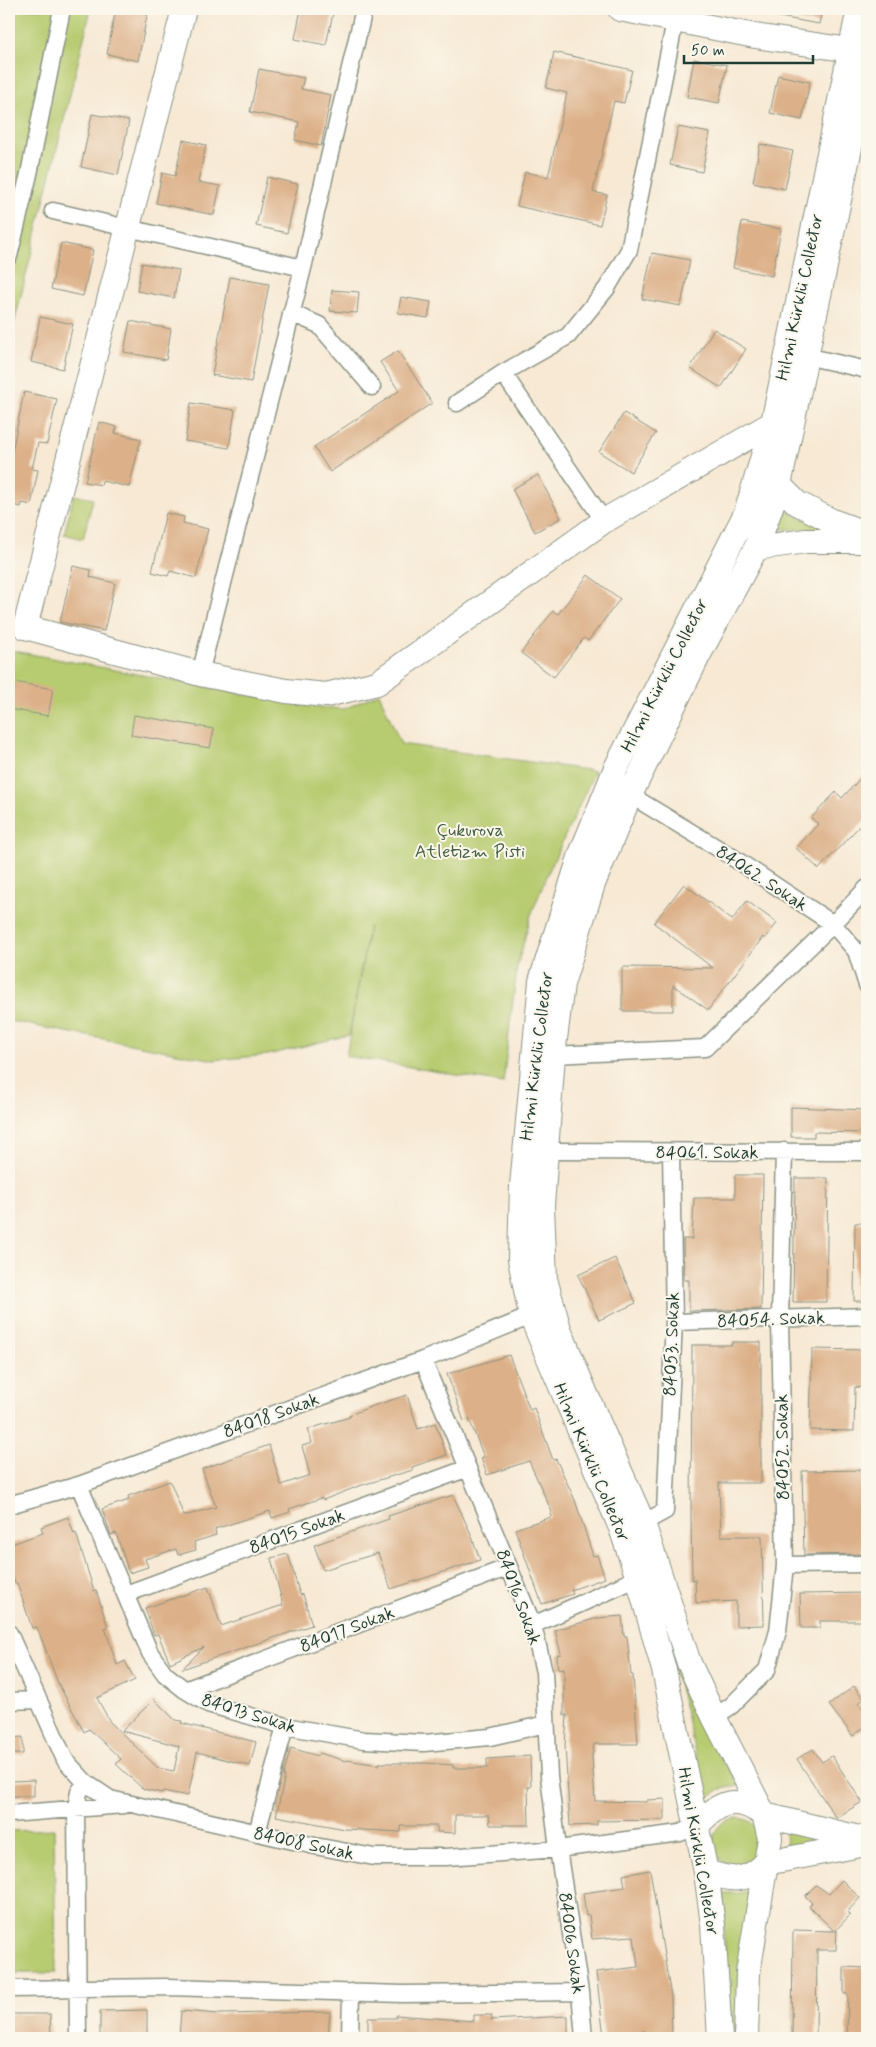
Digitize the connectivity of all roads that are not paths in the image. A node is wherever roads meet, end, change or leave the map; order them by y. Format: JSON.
{"nodes":[{"id":1,"x":62,"y":9,"type":"edge"},
{"id":2,"x":184,"y":9,"type":"edge"},
{"id":3,"x":364,"y":9,"type":"edge"},
{"id":4,"x":620,"y":9,"type":"edge"},
{"id":5,"x":859,"y":9,"type":"edge"},
{"id":6,"x":676,"y":14,"type":"edge"},
{"id":7,"x":850,"y":50,"type":"junction"},
{"id":8,"x":867,"y":67,"type":"edge"},
{"id":9,"x":53,"y":211,"type":"dead end"},
{"id":10,"x":127,"y":227,"type":"junction"},
{"id":11,"x":9,"y":256,"type":"edge"},
{"id":12,"x":303,"y":268,"type":"junction"},
{"id":13,"x":292,"y":313,"type":"junction"},
{"id":14,"x":806,"y":356,"type":"junction"},
{"id":15,"x":867,"y":370,"type":"edge"},
{"id":16,"x":503,"y":373,"type":"junction"},
{"id":17,"x":372,"y":387,"type":"dead end"},
{"id":18,"x":457,"y":403,"type":"dead end"},
{"id":19,"x":773,"y":423,"type":"junction"},
{"id":20,"x":778,"y":485,"type":"junction"},
{"id":21,"x":604,"y":521,"type":"junction"},
{"id":22,"x":867,"y":534,"type":"edge"},
{"id":23,"x":867,"y":541,"type":"edge"},
{"id":24,"x":756,"y":548,"type":"junction"},
{"id":25,"x":17,"y":626,"type":"edge"},
{"id":26,"x":200,"y":674,"type":"junction"},
{"id":27,"x":630,"y":796,"type":"junction"},
{"id":28,"x":867,"y":888,"type":"edge"},
{"id":29,"x":833,"y":924,"type":"junction"},
{"id":30,"x":867,"y":985,"type":"edge"},
{"id":31,"x":553,"y":1055,"type":"junction"},
{"id":32,"x":546,"y":1151,"type":"junction"},
{"id":33,"x":784,"y":1151,"type":"junction"},
{"id":34,"x":671,"y":1152,"type":"junction"},
{"id":35,"x":867,"y":1152,"type":"edge"},
{"id":36,"x":531,"y":1316,"type":"junction"},
{"id":37,"x":867,"y":1316,"type":"edge"},
{"id":38,"x":780,"y":1319,"type":"junction"},
{"id":39,"x":674,"y":1322,"type":"junction"},
{"id":40,"x":423,"y":1360,"type":"junction"},
{"id":41,"x":468,"y":1468,"type":"junction"},
{"id":42,"x":79,"y":1485,"type":"junction"},
{"id":43,"x":9,"y":1505,"type":"edge"},
{"id":44,"x":643,"y":1522,"type":"junction"},
{"id":45,"x":867,"y":1564,"type":"edge"},
{"id":46,"x":785,"y":1565,"type":"junction"},
{"id":47,"x":509,"y":1567,"type":"junction"},
{"id":48,"x":638,"y":1578,"type":"junction"},
{"id":49,"x":126,"y":1594,"type":"junction"},
{"id":50,"x":533,"y":1625,"type":"junction"},
{"id":51,"x":9,"y":1633,"type":"edge"},
{"id":52,"x":185,"y":1690,"type":"junction"},
{"id":53,"x":39,"y":1700,"type":"junction"},
{"id":54,"x":9,"y":1701,"type":"edge"},
{"id":55,"x":714,"y":1717,"type":"junction"},
{"id":56,"x":546,"y":1724,"type":"junction"},
{"id":57,"x":285,"y":1726,"type":"junction"},
{"id":58,"x":86,"y":1783,"type":"junction"},
{"id":59,"x":134,"y":1804,"type":"junction"},
{"id":60,"x":76,"y":1808,"type":"junction"},
{"id":61,"x":9,"y":1814,"type":"edge"},
{"id":62,"x":764,"y":1815,"type":"junction"},
{"id":63,"x":697,"y":1826,"type":"junction"},
{"id":64,"x":257,"y":1833,"type":"junction"},
{"id":65,"x":867,"y":1842,"type":"edge"},
{"id":66,"x":558,"y":1849,"type":"junction"},
{"id":67,"x":766,"y":1863,"type":"junction"},
{"id":68,"x":706,"y":1872,"type":"junction"},
{"id":69,"x":9,"y":1989,"type":"edge"},
{"id":70,"x":78,"y":1989,"type":"junction"},
{"id":71,"x":351,"y":1992,"type":"junction"},
{"id":72,"x":580,"y":1992,"type":"junction"},
{"id":73,"x":78,"y":2038,"type":"edge"},
{"id":74,"x":350,"y":2038,"type":"edge"},
{"id":75,"x":584,"y":2038,"type":"edge"},
{"id":76,"x":720,"y":2038,"type":"edge"},
{"id":77,"x":746,"y":2038,"type":"edge"}],
"edges":[{"from":1,"to":11,"type":"street"},
{"from":2,"to":10,"type":"main road"},
{"from":3,"to":12,"type":"street"},
{"from":4,"to":6,"type":"main road"},
{"from":5,"to":7,"type":"main road","name":"Hilmi Kürklü Collector"},
{"from":6,"to":7,"type":"main road"},
{"from":6,"to":16,"type":"street"},
{"from":7,"to":19,"type":"main road","name":"Hilmi Kürklü Collector"},
{"from":8,"to":14,"type":"main road","name":"Hilmi Kürklü Collector"},
{"from":9,"to":10,"type":"street"},
{"from":10,"to":12,"type":"street"},
{"from":10,"to":25,"type":"main road"},
{"from":12,"to":13,"type":"street"},
{"from":13,"to":17,"type":"street"},
{"from":13,"to":26,"type":"street"},
{"from":14,"to":15,"type":"street"},
{"from":14,"to":20,"type":"main road","name":"Hilmi Kürklü Collector"},
{"from":16,"to":18,"type":"street"},
{"from":16,"to":21,"type":"street"},
{"from":19,"to":21,"type":"main road"},
{"from":19,"to":36,"type":"main road","name":"Hilmi Kürklü Collector"},
{"from":20,"to":22,"type":"main road"},
{"from":20,"to":24,"type":"main road","name":"Hilmi Kürklü Collector"},
{"from":21,"to":26,"type":"main road"},
{"from":23,"to":24,"type":"main road"},
{"from":24,"to":27,"type":"main road","name":"Hilmi Kürklü Collector"},
{"from":25,"to":26,"type":"main road"},
{"from":27,"to":29,"type":"street","name":"84062. Sokak"},
{"from":27,"to":31,"type":"main road","name":"Hilmi Kürklü Collector"},
{"from":28,"to":29,"type":"street"},
{"from":29,"to":30,"type":"street","name":"84062. Sokak"},
{"from":29,"to":31,"type":"street"},
{"from":31,"to":32,"type":"main road","name":"Hilmi Kürklü Collector"},
{"from":32,"to":34,"type":"street","name":"84061. Sokak"},
{"from":32,"to":44,"type":"main road","name":"Hilmi Kürklü Collector"},
{"from":33,"to":34,"type":"street","name":"84061. Sokak"},
{"from":33,"to":35,"type":"street","name":"84061. Sokak"},
{"from":33,"to":38,"type":"street","name":"84052. Sokak"},
{"from":34,"to":39,"type":"street","name":"84053. Sokak"},
{"from":36,"to":40,"type":"street","name":"84018 Sokak"},
{"from":36,"to":48,"type":"main road","name":"Hilmi Kürklü Collector"},
{"from":37,"to":38,"type":"street","name":"84054. Sokak"},
{"from":38,"to":39,"type":"street","name":"84054. Sokak"},
{"from":38,"to":46,"type":"street","name":"84052. Sokak"},
{"from":39,"to":44,"type":"street","name":"84053. Sokak"},
{"from":40,"to":41,"type":"street","name":"84016 Sokak"},
{"from":40,"to":42,"type":"street","name":"84018 Sokak"},
{"from":41,"to":47,"type":"street","name":"84016 Sokak"},
{"from":41,"to":49,"type":"street","name":"84015 Sokak"},
{"from":42,"to":43,"type":"street","name":"84018 Sokak"},
{"from":42,"to":49,"type":"street","name":"84013 Sokak"},
{"from":44,"to":55,"type":"main road","name":"Hilmi Kürklü Collector"},
{"from":45,"to":46,"type":"street"},
{"from":46,"to":55,"type":"street","name":"84052. Sokak"},
{"from":47,"to":50,"type":"street","name":"84016 Sokak"},
{"from":47,"to":52,"type":"street","name":"84017 Sokak"},
{"from":48,"to":50,"type":"street"},
{"from":48,"to":63,"type":"main road","name":"Hilmi Kürklü Collector"},
{"from":49,"to":52,"type":"street","name":"84013 Sokak"},
{"from":50,"to":56,"type":"street","name":"84016 Sokak"},
{"from":51,"to":53,"type":"street","name":"84008 Sokak"},
{"from":52,"to":57,"type":"street","name":"84013 Sokak"},
{"from":53,"to":54,"type":"street"},
{"from":53,"to":58,"type":"street","name":"84008 Sokak"},
{"from":55,"to":62,"type":"main road","name":"Hilmi Kürklü Collector"},
{"from":56,"to":57,"type":"street","name":"84013 Sokak"},
{"from":56,"to":66,"type":"street","name":"84016 Sokak"},
{"from":57,"to":64,"type":"street"},
{"from":58,"to":59,"type":"street","name":"84008 Sokak"},
{"from":58,"to":60,"type":"street"},
{"from":59,"to":60,"type":"street"},
{"from":59,"to":64,"type":"street","name":"84008 Sokak"},
{"from":60,"to":61,"type":"street"},
{"from":60,"to":70,"type":"street"},
{"from":62,"to":63,"type":"main road"},
{"from":62,"to":65,"type":"main road"},
{"from":62,"to":67,"type":"main road","name":"Hilmi Kürklü Collector"},
{"from":63,"to":66,"type":"street","name":"84008 Sokak"},
{"from":63,"to":68,"type":"main road","name":"Hilmi Kürklü Collector"},
{"from":64,"to":66,"type":"street","name":"84008 Sokak"},
{"from":65,"to":67,"type":"main road"},
{"from":66,"to":72,"type":"street","name":"84006 Sokak"},
{"from":67,"to":68,"type":"main road"},
{"from":67,"to":77,"type":"main road","name":"Hilmi Kürklü Collector"},
{"from":68,"to":76,"type":"main road","name":"Hilmi Kürklü Collector"},
{"from":69,"to":70,"type":"street"},
{"from":70,"to":71,"type":"street"},
{"from":70,"to":73,"type":"street"},
{"from":71,"to":72,"type":"street"},
{"from":71,"to":74,"type":"street"},
{"from":72,"to":75,"type":"street","name":"84006 Sokak"}]}
